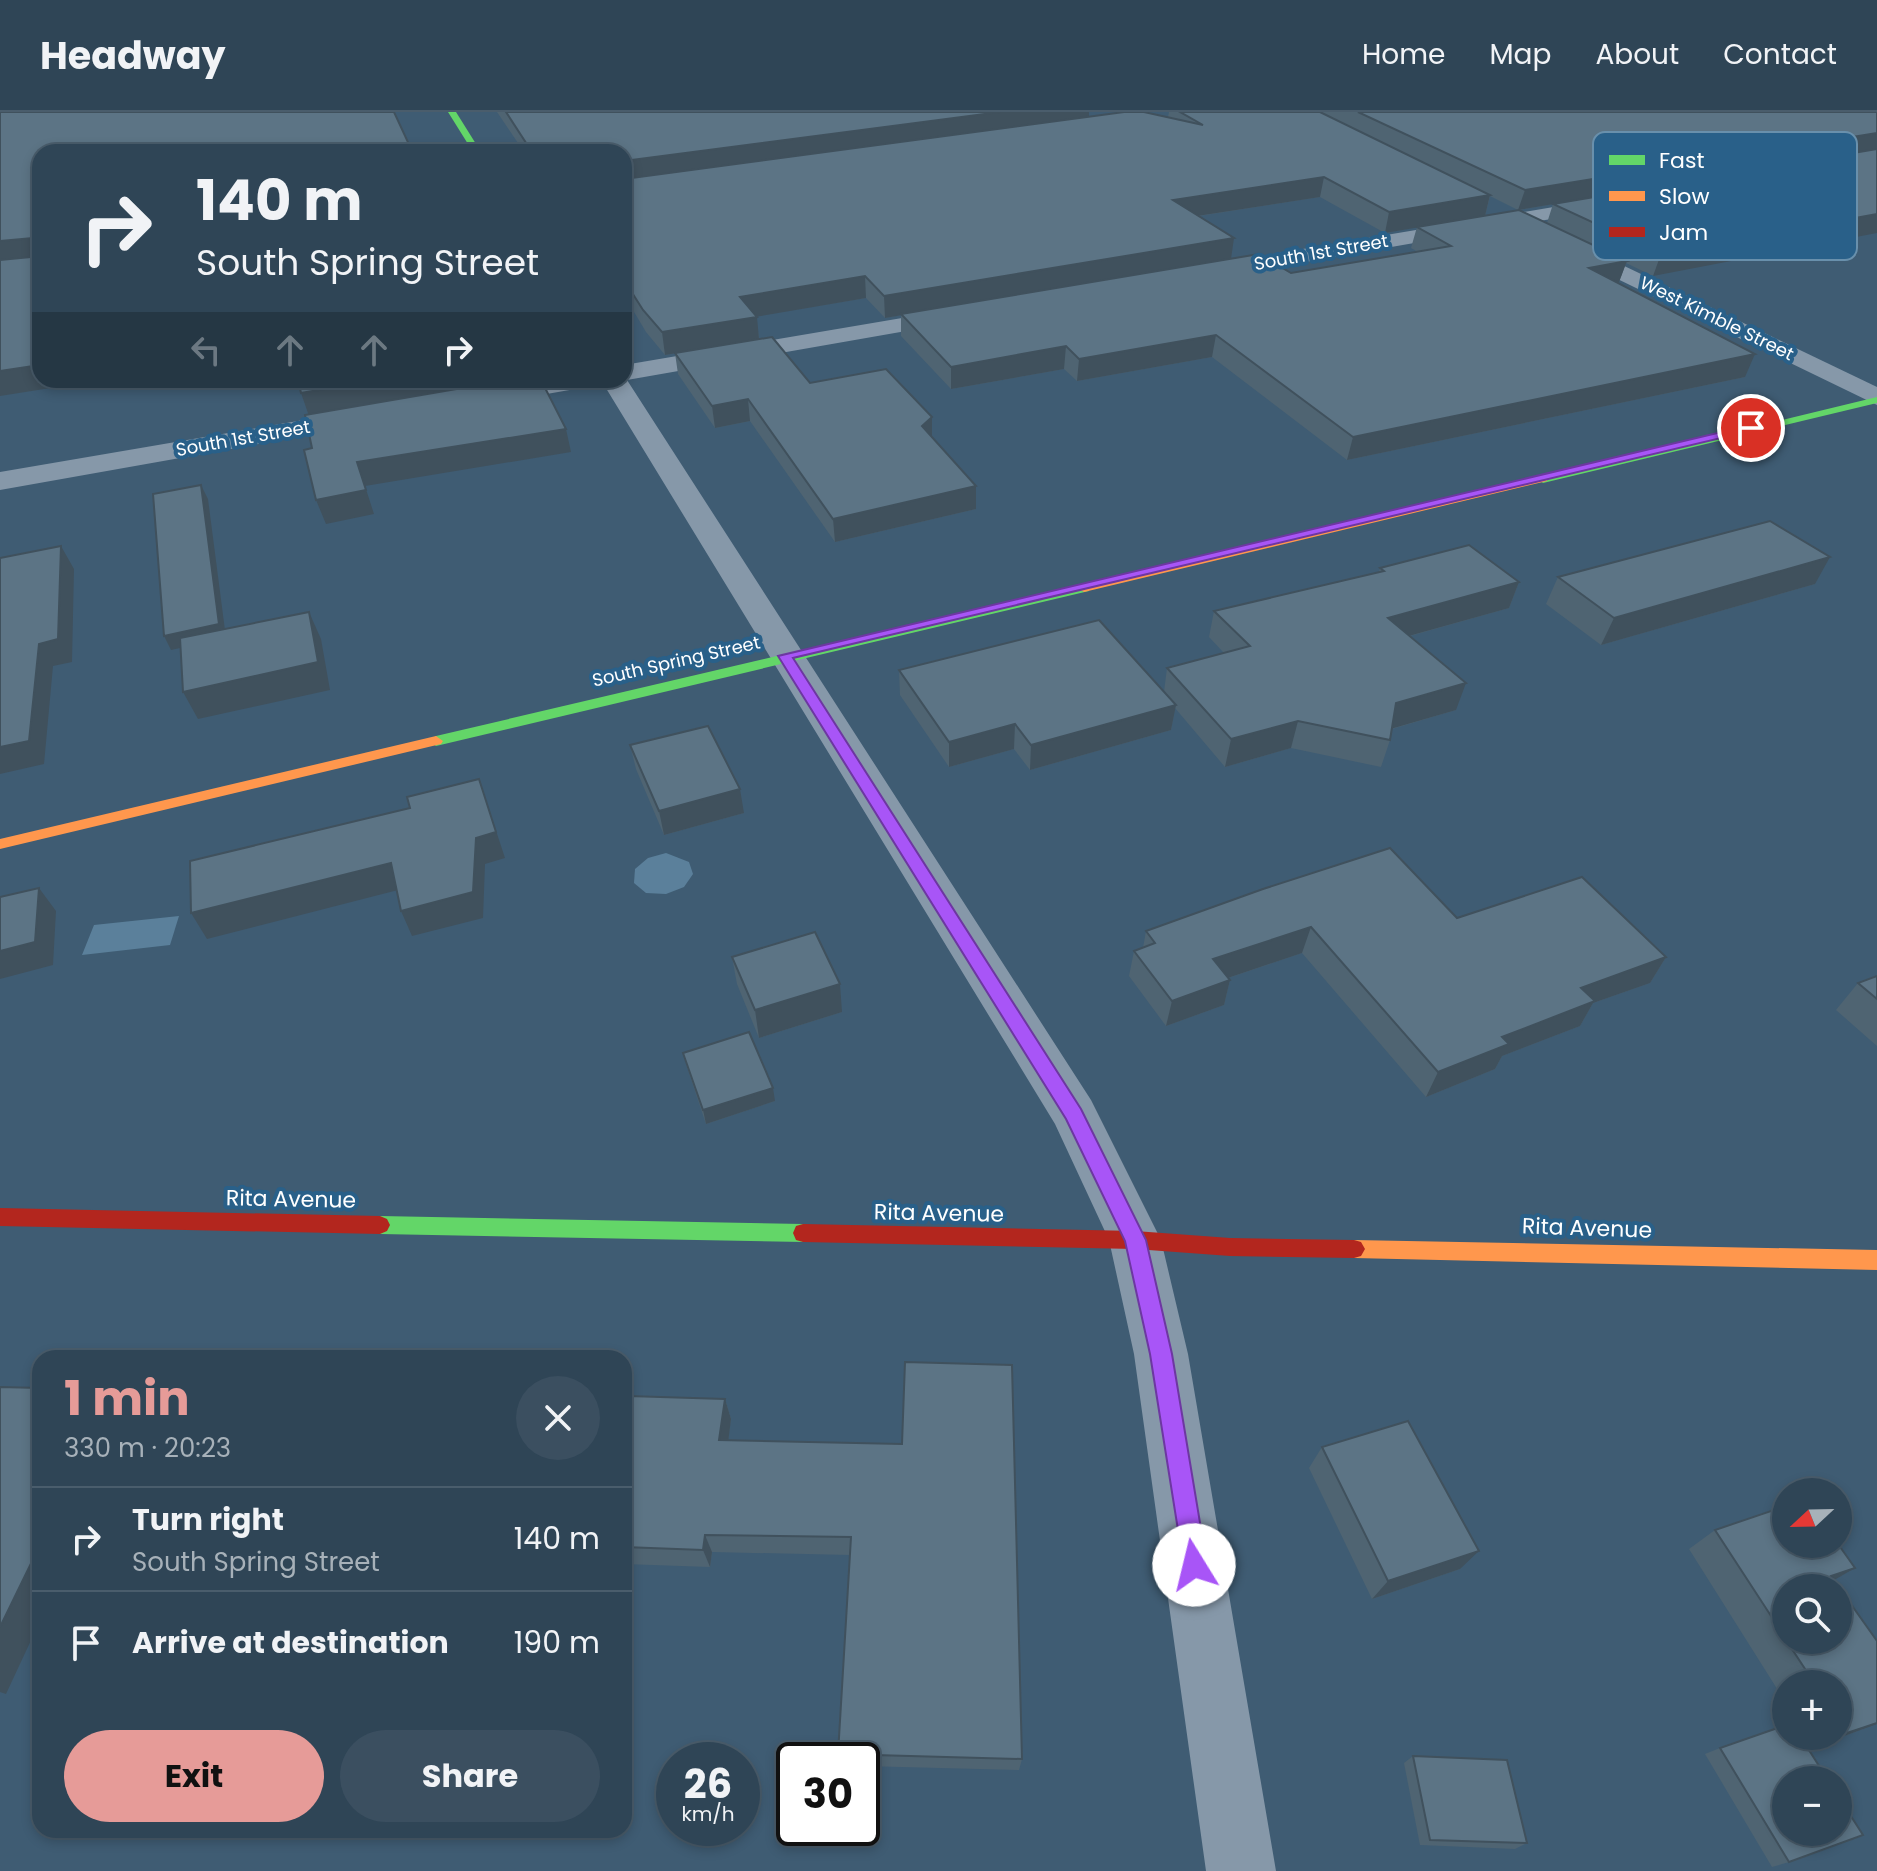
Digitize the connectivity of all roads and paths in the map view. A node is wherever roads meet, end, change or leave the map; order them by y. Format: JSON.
{"nodes":[{"id":1,"x":452,"y":112,"type":"edge"},
{"id":2,"x":472,"y":144,"type":"edge"},
{"id":3,"x":1486,"y":206,"type":"edge"},
{"id":4,"x":1593,"y":206,"type":"edge"},
{"id":5,"x":1513,"y":220,"type":"junction"},
{"id":6,"x":1593,"y":259,"type":"edge"},
{"id":7,"x":1596,"y":260,"type":"edge"},
{"id":8,"x":1186,"y":276,"type":"edge"},
{"id":9,"x":984,"y":311,"type":"edge"},
{"id":10,"x":632,"y":372,"type":"edge"},
{"id":11,"x":534,"y":388,"type":"edge"},
{"id":12,"x":619,"y":388,"type":"edge"},
{"id":13,"x":1877,"y":398,"type":"edge"},
{"id":14,"x":464,"y":400,"type":"edge"},
{"id":15,"x":387,"y":414,"type":"edge"},
{"id":16,"x":0,"y":481,"type":"edge"},
{"id":17,"x":785,"y":656,"type":"junction"},
{"id":18,"x":0,"y":844,"type":"edge"},
{"id":19,"x":0,"y":1217,"type":"edge"},
{"id":20,"x":1135,"y":1240,"type":"junction"},
{"id":21,"x":1877,"y":1260,"type":"edge"},
{"id":22,"x":1241,"y":1871,"type":"edge"}],
"edges":[{"from":1,"to":2,"type":"street"},
{"from":3,"to":5,"type":"street","name":"West Kimble Street"},
{"from":4,"to":5,"type":"street","name":"South 1st Street"},
{"from":5,"to":6,"type":"street","name":"West Kimble Street"},
{"from":5,"to":8,"type":"street","name":"South 1st Street"},
{"from":7,"to":13,"type":"street","name":"West Kimble Street"},
{"from":9,"to":10,"type":"street"},
{"from":11,"to":14,"type":"street"},
{"from":12,"to":17,"type":"street"},
{"from":13,"to":17,"type":"street","name":"South Spring Street"},
{"from":15,"to":16,"type":"street","name":"South 1st Street"},
{"from":17,"to":18,"type":"street","name":"South Spring Street"},
{"from":17,"to":20,"type":"street"},
{"from":19,"to":20,"type":"street","name":"Rita Avenue"},
{"from":20,"to":21,"type":"street","name":"Rita Avenue"},
{"from":20,"to":22,"type":"street"}]}
